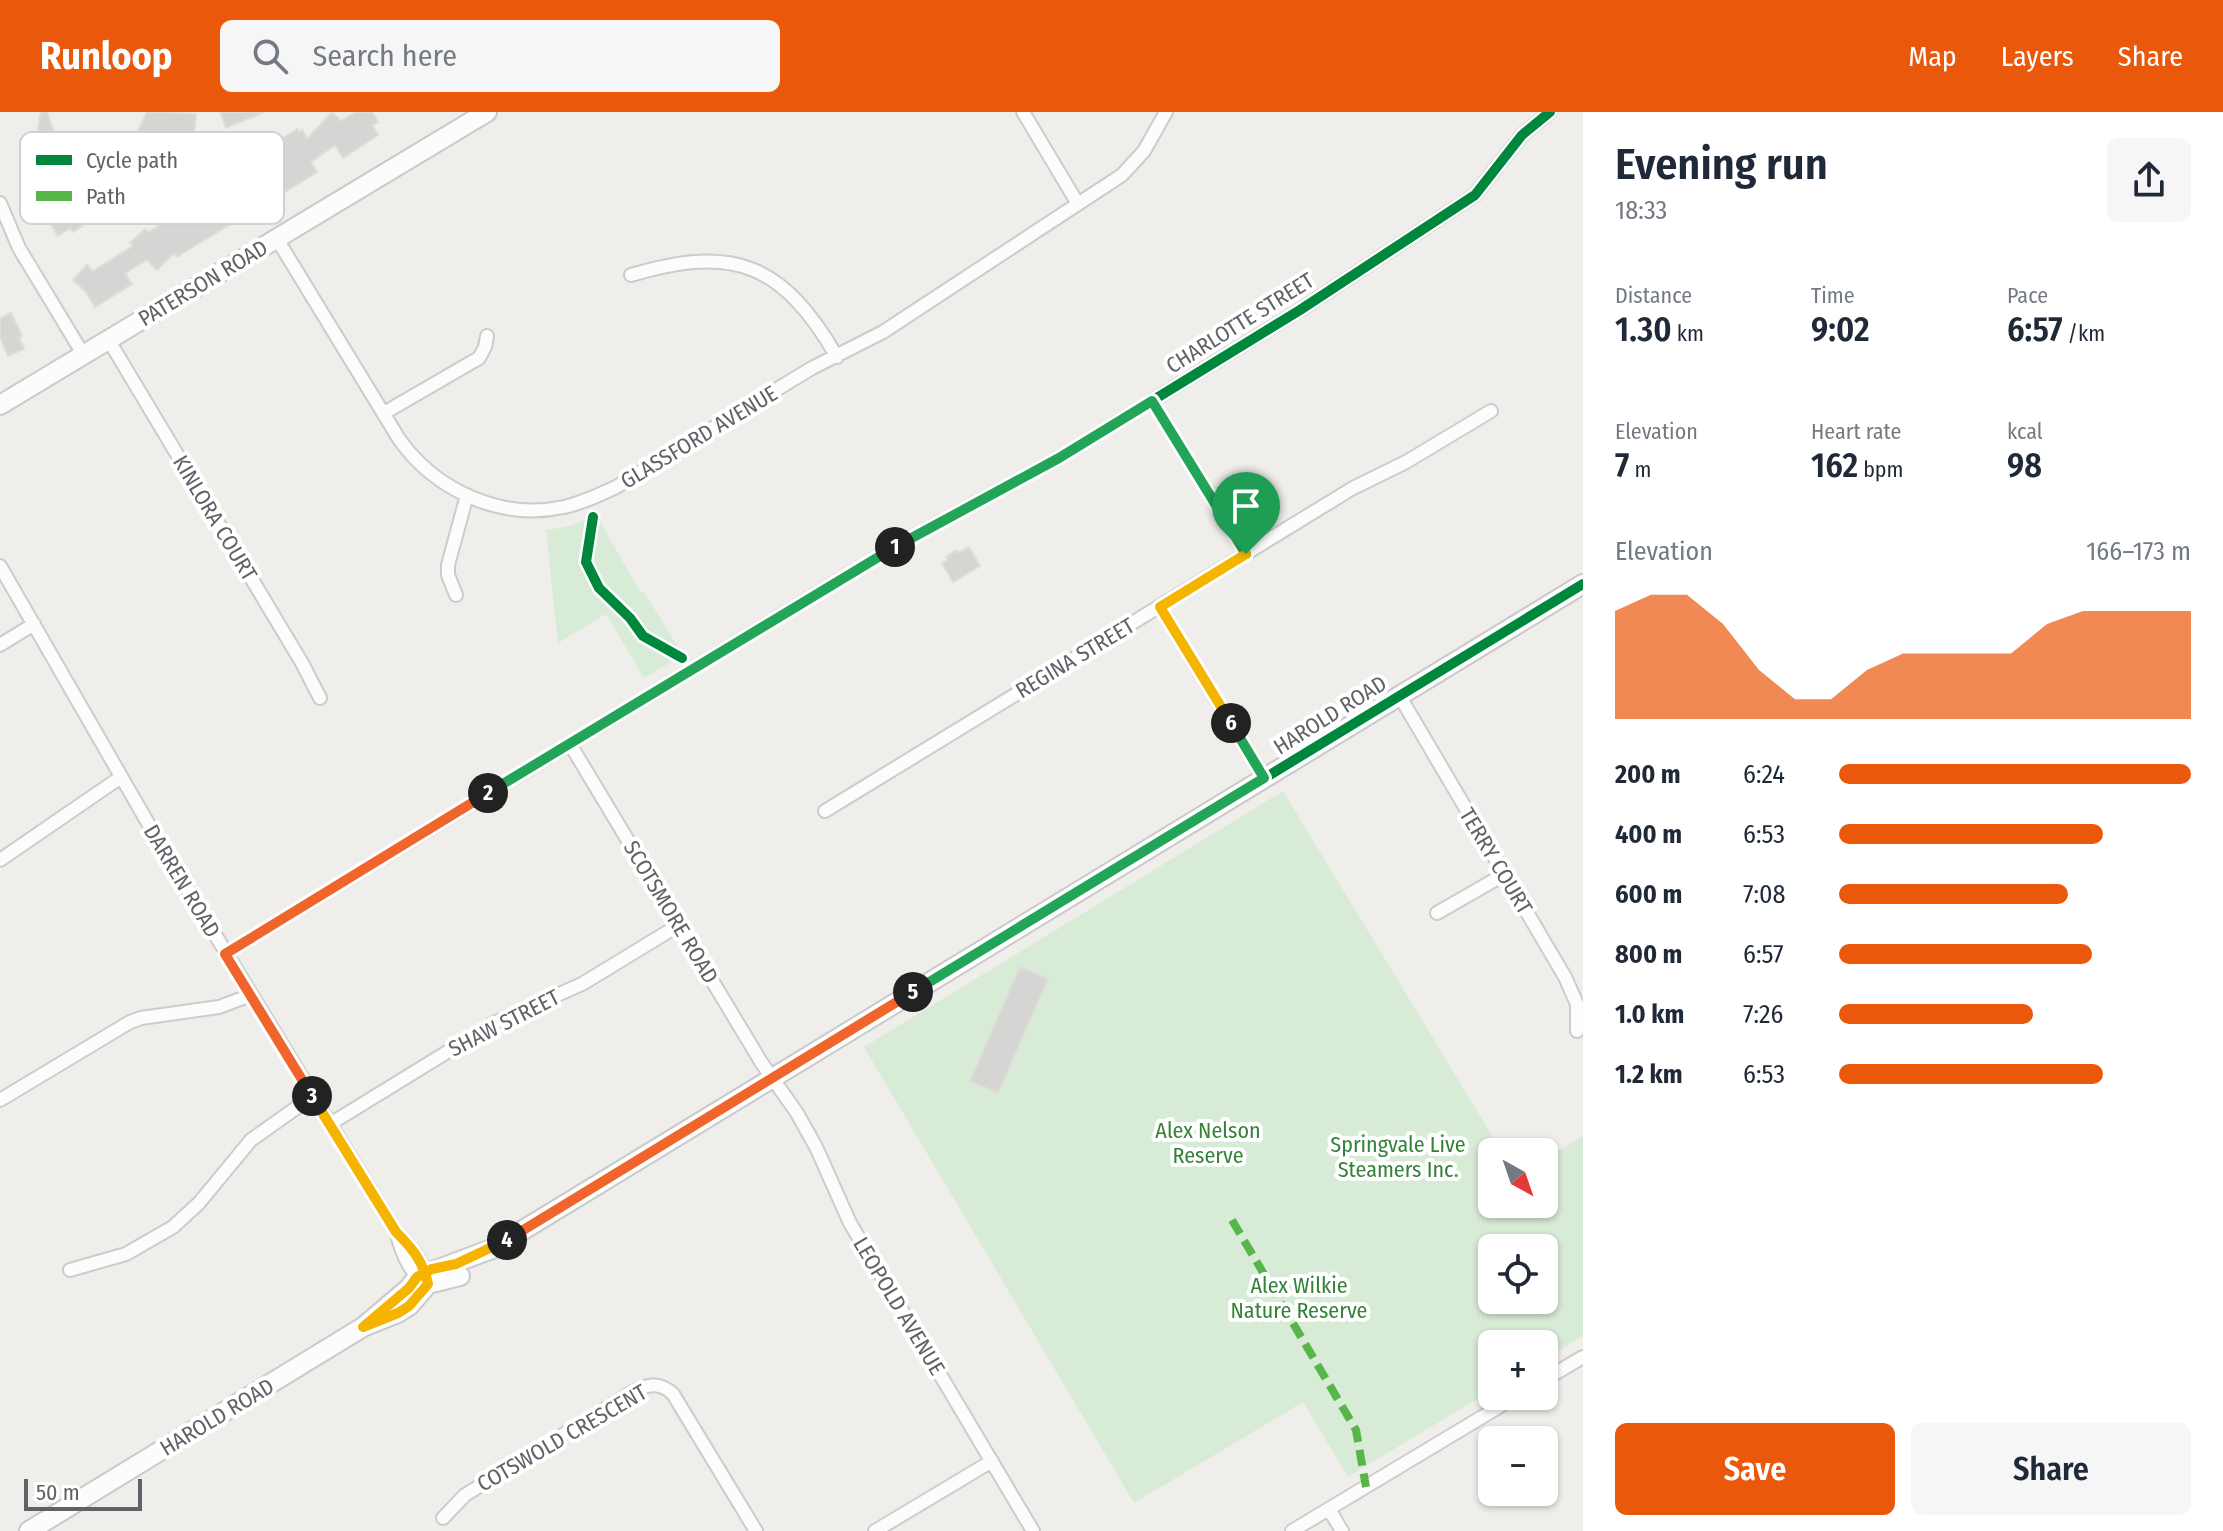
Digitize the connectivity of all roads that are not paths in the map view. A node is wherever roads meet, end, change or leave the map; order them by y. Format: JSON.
{"nodes":[{"id":1,"x":487,"y":112,"type":"edge"},
{"id":2,"x":1023,"y":112,"type":"edge"},
{"id":3,"x":1166,"y":112,"type":"edge"},
{"id":4,"x":1550,"y":112,"type":"edge"},
{"id":5,"x":0,"y":203,"type":"edge"},
{"id":6,"x":1078,"y":204,"type":"junction"},
{"id":7,"x":277,"y":239,"type":"junction"},
{"id":8,"x":631,"y":275,"type":"dead end"},
{"id":9,"x":487,"y":336,"type":"dead end"},
{"id":10,"x":108,"y":339,"type":"junction"},
{"id":11,"x":83,"y":354,"type":"junction"},
{"id":12,"x":837,"y":357,"type":"junction"},
{"id":13,"x":1152,"y":401,"type":"junction"},
{"id":14,"x":0,"y":405,"type":"edge"},
{"id":15,"x":1491,"y":411,"type":"dead end"},
{"id":16,"x":384,"y":413,"type":"junction"},
{"id":17,"x":467,"y":495,"type":"junction"},
{"id":18,"x":1246,"y":554,"type":"junction"},
{"id":19,"x":0,"y":566,"type":"edge"},
{"id":20,"x":1583,"y":584,"type":"edge"},
{"id":21,"x":456,"y":595,"type":"dead end"},
{"id":22,"x":1160,"y":607,"type":"junction"},
{"id":23,"x":34,"y":624,"type":"junction"},
{"id":24,"x":0,"y":645,"type":"edge"},
{"id":25,"x":1399,"y":695,"type":"junction"},
{"id":26,"x":320,"y":698,"type":"dead end"},
{"id":27,"x":570,"y":744,"type":"junction"},
{"id":28,"x":121,"y":777,"type":"junction"},
{"id":29,"x":1264,"y":778,"type":"junction"},
{"id":30,"x":825,"y":811,"type":"dead end"},
{"id":31,"x":0,"y":860,"type":"edge"},
{"id":32,"x":1505,"y":874,"type":"junction"},
{"id":33,"x":1437,"y":913,"type":"dead end"},
{"id":34,"x":679,"y":925,"type":"junction"},
{"id":35,"x":225,"y":954,"type":"junction"},
{"id":36,"x":251,"y":995,"type":"junction"},
{"id":37,"x":1577,"y":1031,"type":"dead end"},
{"id":38,"x":773,"y":1078,"type":"junction"},
{"id":39,"x":313,"y":1096,"type":"junction"},
{"id":40,"x":0,"y":1100,"type":"edge"},
{"id":41,"x":330,"y":1124,"type":"junction"},
{"id":42,"x":70,"y":1270,"type":"dead end"},
{"id":43,"x":423,"y":1278,"type":"junction"},
{"id":44,"x":1583,"y":1357,"type":"edge"},
{"id":45,"x":1558,"y":1372,"type":"edge"},
{"id":46,"x":1494,"y":1410,"type":"edge"},
{"id":47,"x":992,"y":1461,"type":"junction"},
{"id":48,"x":1329,"y":1509,"type":"junction"},
{"id":49,"x":443,"y":1518,"type":"dead end"},
{"id":50,"x":29,"y":1531,"type":"edge"},
{"id":51,"x":756,"y":1531,"type":"edge"},
{"id":52,"x":875,"y":1531,"type":"edge"},
{"id":53,"x":1033,"y":1531,"type":"edge"},
{"id":54,"x":1292,"y":1531,"type":"edge"},
{"id":55,"x":1342,"y":1531,"type":"edge"}],
"edges":[{"from":1,"to":7,"type":"street","name":"PATERSON ROAD"},
{"from":2,"to":6,"type":"street"},
{"from":3,"to":6,"type":"street","name":"GLASSFORD AVENUE"},
{"from":4,"to":13,"type":"street","name":"CHARLOTTE STREET"},
{"from":5,"to":11,"type":"street"},
{"from":6,"to":12,"type":"street","name":"GLASSFORD AVENUE"},
{"from":7,"to":10,"type":"street","name":"PATERSON ROAD"},
{"from":7,"to":16,"type":"street","name":"GLASSFORD AVENUE"},
{"from":8,"to":12,"type":"street"},
{"from":9,"to":16,"type":"street"},
{"from":10,"to":11,"type":"street","name":"PATERSON ROAD"},
{"from":10,"to":26,"type":"street","name":"KINLORA COURT"},
{"from":11,"to":14,"type":"street","name":"PATERSON ROAD"},
{"from":12,"to":17,"type":"street","name":"GLASSFORD AVENUE"},
{"from":13,"to":18,"type":"street"},
{"from":13,"to":27,"type":"street","name":"CHARLOTTE STREET"},
{"from":15,"to":18,"type":"street","name":"REGINA STREET"},
{"from":16,"to":17,"type":"street","name":"GLASSFORD AVENUE"},
{"from":17,"to":21,"type":"street"},
{"from":18,"to":22,"type":"street","name":"REGINA STREET"},
{"from":19,"to":23,"type":"street","name":"DARREN ROAD"},
{"from":20,"to":25,"type":"street","name":"HAROLD ROAD"},
{"from":22,"to":29,"type":"street"},
{"from":22,"to":30,"type":"street","name":"REGINA STREET"},
{"from":23,"to":24,"type":"street"},
{"from":23,"to":28,"type":"street","name":"DARREN ROAD"},
{"from":25,"to":29,"type":"street","name":"HAROLD ROAD"},
{"from":25,"to":32,"type":"street","name":"TERRY COURT"},
{"from":27,"to":34,"type":"street","name":"SCOTSMORE ROAD"},
{"from":27,"to":35,"type":"street","name":"CHARLOTTE STREET"},
{"from":28,"to":31,"type":"street"},
{"from":28,"to":35,"type":"street","name":"DARREN ROAD"},
{"from":29,"to":38,"type":"street","name":"HAROLD ROAD"},
{"from":32,"to":33,"type":"street"},
{"from":32,"to":37,"type":"street","name":"TERRY COURT"},
{"from":34,"to":38,"type":"street","name":"SCOTSMORE ROAD"},
{"from":34,"to":41,"type":"street","name":"SHAW STREET"},
{"from":35,"to":36,"type":"street","name":"DARREN ROAD"},
{"from":36,"to":39,"type":"street","name":"DARREN ROAD"},
{"from":36,"to":40,"type":"street"},
{"from":38,"to":43,"type":"street","name":"HAROLD ROAD"},
{"from":38,"to":47,"type":"street","name":"LEOPOLD AVENUE"},
{"from":39,"to":41,"type":"street","name":"DARREN ROAD"},
{"from":39,"to":42,"type":"street"},
{"from":41,"to":43,"type":"street","name":"DARREN ROAD"},
{"from":43,"to":50,"type":"street","name":"HAROLD ROAD"},
{"from":44,"to":45,"type":"street"},
{"from":46,"to":48,"type":"street"},
{"from":47,"to":52,"type":"street"},
{"from":47,"to":53,"type":"street","name":"LEOPOLD AVENUE"},
{"from":48,"to":54,"type":"street"},
{"from":48,"to":55,"type":"street"},
{"from":49,"to":51,"type":"street","name":"COTSWOLD CRESCENT"}]}
